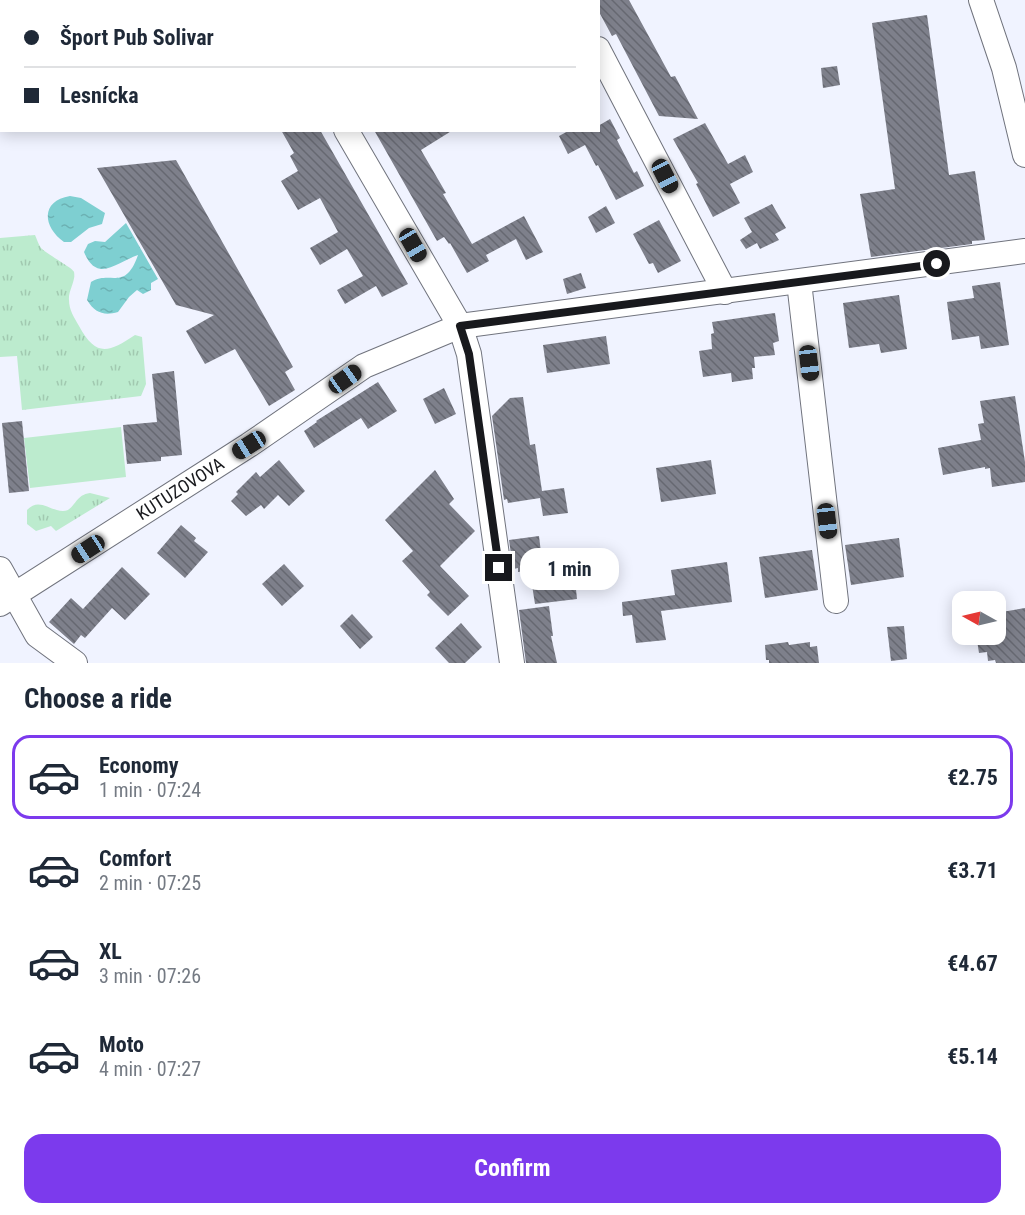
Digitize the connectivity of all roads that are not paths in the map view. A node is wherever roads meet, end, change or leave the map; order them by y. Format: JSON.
{"nodes":[{"id":1,"x":981,"y":0,"type":"edge"},
{"id":2,"x":600,"y":54,"type":"edge"},
{"id":3,"x":347,"y":132,"type":"edge"},
{"id":4,"x":1025,"y":155,"type":"edge"},
{"id":5,"x":1025,"y":252,"type":"edge"},
{"id":6,"x":799,"y":282,"type":"junction"},
{"id":7,"x":725,"y":292,"type":"junction"},
{"id":8,"x":460,"y":326,"type":"junction"},
{"id":9,"x":0,"y":569,"type":"edge"},
{"id":10,"x":7,"y":600,"type":"edge"},
{"id":11,"x":836,"y":601,"type":"dead end"},
{"id":12,"x":75,"y":663,"type":"edge"},
{"id":13,"x":512,"y":663,"type":"edge"}],
"edges":[{"from":1,"to":4,"type":"street"},
{"from":2,"to":7,"type":"street"},
{"from":3,"to":8,"type":"street"},
{"from":5,"to":6,"type":"street","name":"KUTUZOVOVA"},
{"from":6,"to":7,"type":"street","name":"KUTUZOVOVA"},
{"from":6,"to":11,"type":"street"},
{"from":7,"to":8,"type":"street","name":"KUTUZOVOVA"},
{"from":8,"to":10,"type":"street","name":"KUTUZOVOVA"},
{"from":8,"to":13,"type":"street"},
{"from":9,"to":10,"type":"street"},
{"from":10,"to":12,"type":"street"}]}
